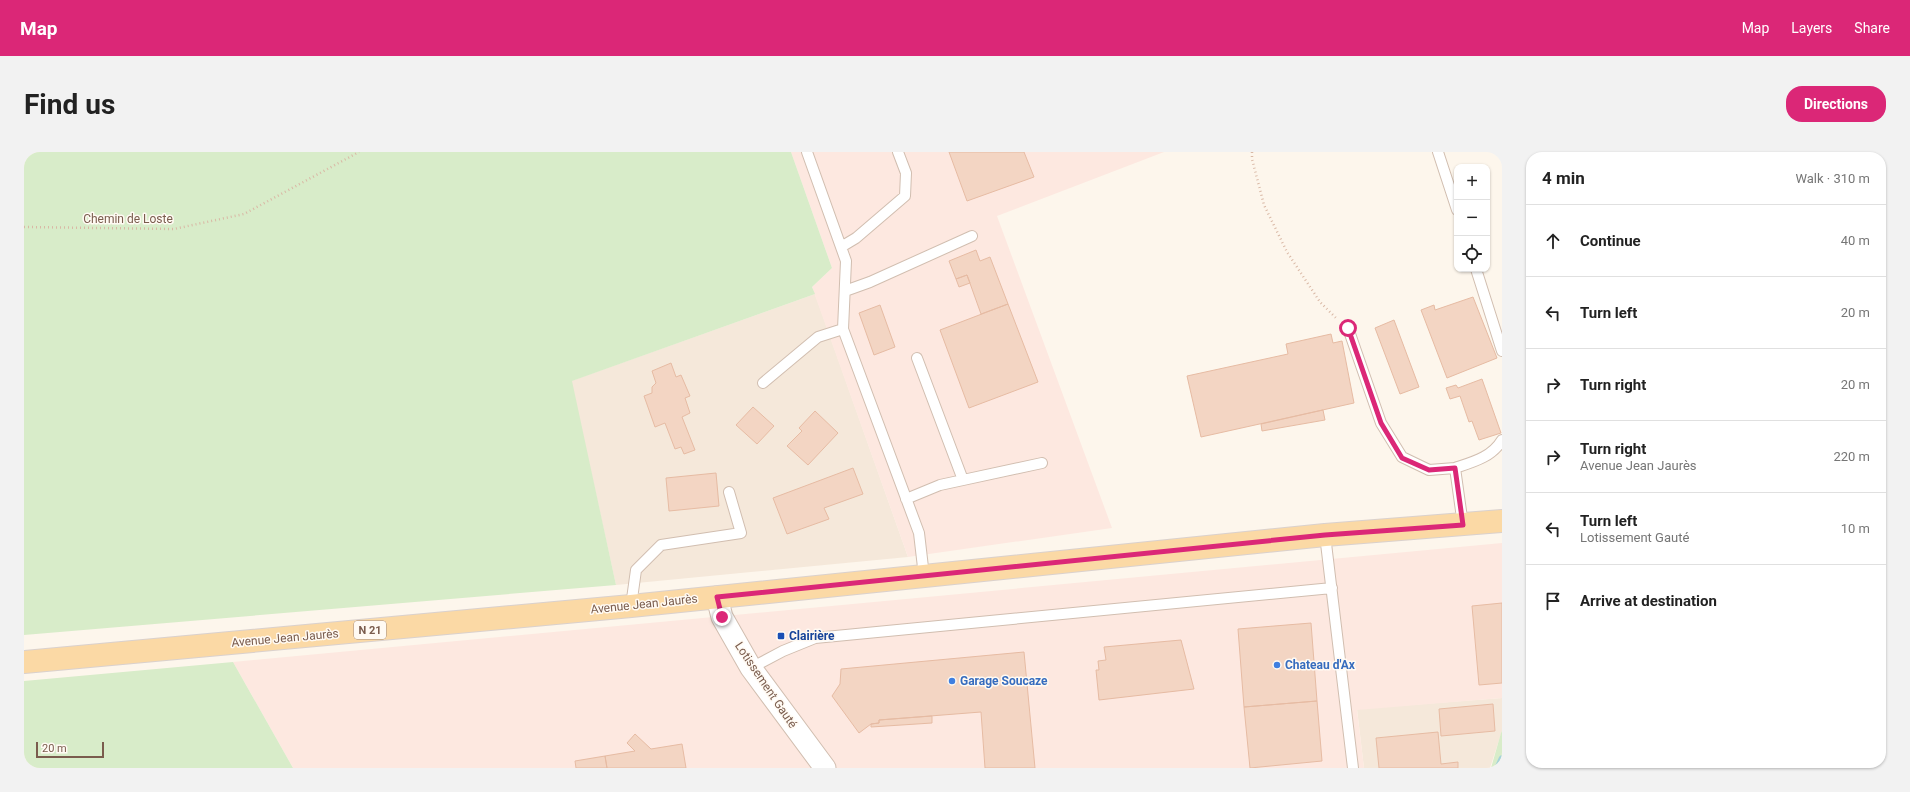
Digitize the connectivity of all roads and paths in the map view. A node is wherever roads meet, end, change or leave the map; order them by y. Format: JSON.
{"nodes":[{"id":1,"x":359,"y":152,"type":"edge"},
{"id":2,"x":807,"y":152,"type":"edge"},
{"id":3,"x":898,"y":152,"type":"edge"},
{"id":4,"x":1252,"y":152,"type":"edge"},
{"id":5,"x":1438,"y":152,"type":"edge"},
{"id":6,"x":1454,"y":201,"type":"edge"},
{"id":7,"x":24,"y":227,"type":"edge"},
{"id":8,"x":972,"y":236,"type":"dead end"},
{"id":9,"x":841,"y":247,"type":"junction"},
{"id":10,"x":1477,"y":272,"type":"edge"},
{"id":11,"x":845,"y":291,"type":"junction"},
{"id":12,"x":1348,"y":328,"type":"joint"},
{"id":13,"x":843,"y":329,"type":"junction"},
{"id":14,"x":1502,"y":351,"type":"edge"},
{"id":15,"x":917,"y":358,"type":"dead end"},
{"id":16,"x":763,"y":383,"type":"dead end"},
{"id":17,"x":1502,"y":440,"type":"edge"},
{"id":18,"x":1042,"y":463,"type":"dead end"},
{"id":19,"x":1455,"y":468,"type":"junction"},
{"id":20,"x":964,"y":480,"type":"junction"},
{"id":21,"x":729,"y":492,"type":"dead end"},
{"id":22,"x":906,"y":499,"type":"junction"},
{"id":23,"x":1502,"y":521,"type":"edge"},
{"id":24,"x":1463,"y":525,"type":"junction"},
{"id":25,"x":1325,"y":535,"type":"junction"},
{"id":26,"x":924,"y":576,"type":"junction"},
{"id":27,"x":1332,"y":588,"type":"junction"},
{"id":28,"x":717,"y":597,"type":"junction"},
{"id":29,"x":631,"y":606,"type":"junction"},
{"id":30,"x":24,"y":662,"type":"edge"},
{"id":31,"x":751,"y":668,"type":"junction"},
{"id":32,"x":825,"y":768,"type":"edge"},
{"id":33,"x":1353,"y":768,"type":"edge"}],
"edges":[{"from":1,"to":7,"type":"path","name":"Chemin de Loste"},
{"from":2,"to":9,"type":"lane"},
{"from":3,"to":9,"type":"lane"},
{"from":4,"to":12,"type":"path"},
{"from":5,"to":6,"type":"lane"},
{"from":8,"to":11,"type":"lane"},
{"from":9,"to":11,"type":"lane"},
{"from":10,"to":14,"type":"lane"},
{"from":11,"to":13,"type":"lane"},
{"from":12,"to":19,"type":"lane"},
{"from":13,"to":16,"type":"lane"},
{"from":13,"to":22,"type":"lane"},
{"from":15,"to":20,"type":"lane"},
{"from":17,"to":19,"type":"lane"},
{"from":18,"to":20,"type":"lane"},
{"from":19,"to":24,"type":"lane"},
{"from":20,"to":22,"type":"lane"},
{"from":21,"to":29,"type":"lane"},
{"from":22,"to":26,"type":"lane"},
{"from":23,"to":24,"type":"main road","name":"Avenue Jean Jaurès","number":"N 21"},
{"from":24,"to":25,"type":"main road","name":"Avenue Jean Jaurès","number":"N 21"},
{"from":25,"to":26,"type":"main road","name":"Avenue Jean Jaurès","number":"N 21"},
{"from":25,"to":27,"type":"lane"},
{"from":26,"to":28,"type":"main road","name":"Avenue Jean Jaurès","number":"N 21"},
{"from":27,"to":31,"type":"lane"},
{"from":27,"to":33,"type":"lane"},
{"from":28,"to":29,"type":"main road","name":"Avenue Jean Jaurès","number":"N 21"},
{"from":28,"to":31,"type":"street","name":"Lotissement Gauté"},
{"from":29,"to":30,"type":"main road","name":"Avenue Jean Jaurès","number":"N 21"},
{"from":31,"to":32,"type":"street","name":"Lotissement Gauté"}]}
